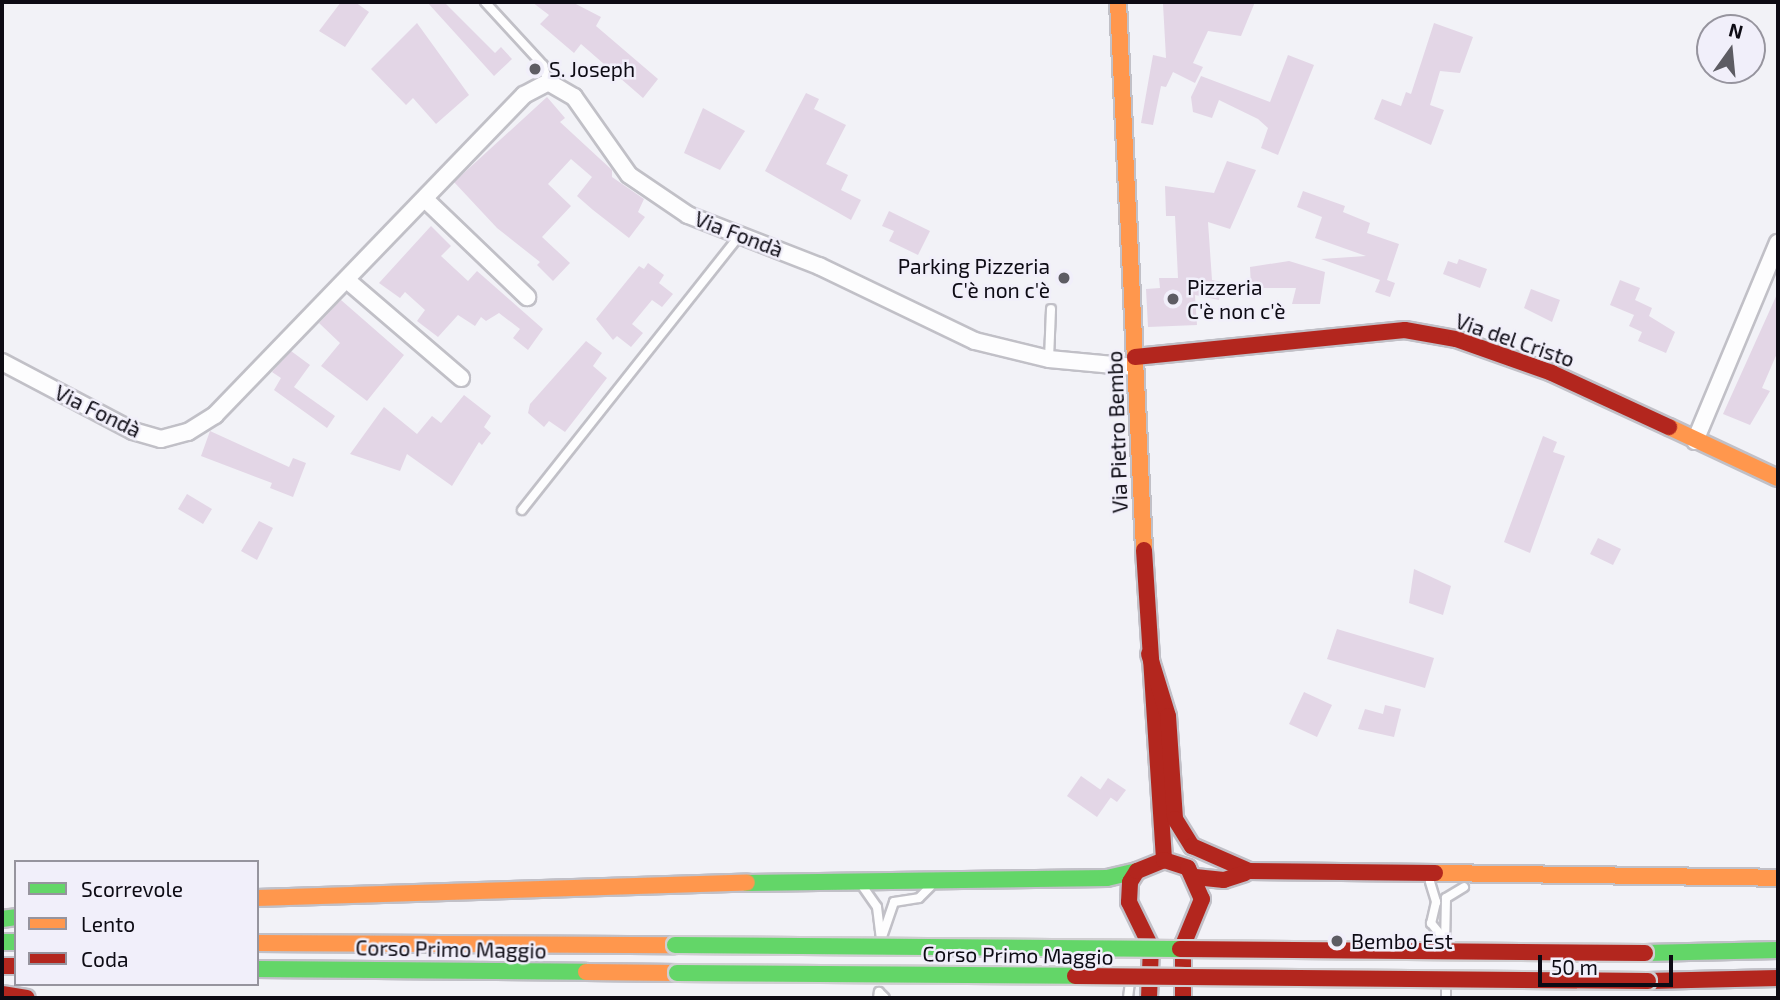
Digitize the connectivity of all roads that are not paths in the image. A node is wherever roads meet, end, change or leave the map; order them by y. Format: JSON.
{"nodes":[{"id":1,"x":485,"y":2,"type":"edge"},
{"id":2,"x":1118,"y":2,"type":"edge"},
{"id":3,"x":548,"y":82,"type":"junction"},
{"id":4,"x":427,"y":201,"type":"junction"},
{"id":5,"x":740,"y":235,"type":"junction"},
{"id":6,"x":1778,"y":243,"type":"edge"},
{"id":7,"x":348,"y":281,"type":"junction"},
{"id":8,"x":527,"y":297,"type":"dead end"},
{"id":9,"x":1051,"y":309,"type":"dead end"},
{"id":10,"x":1049,"y":359,"type":"junction"},
{"id":11,"x":2,"y":362,"type":"edge"},
{"id":12,"x":1135,"y":362,"type":"junction"},
{"id":13,"x":461,"y":378,"type":"dead end"},
{"id":14,"x":1695,"y":441,"type":"junction"},
{"id":15,"x":1778,"y":478,"type":"edge"},
{"id":16,"x":522,"y":510,"type":"dead end"},
{"id":17,"x":1149,"y":654,"type":"junction"},
{"id":18,"x":1164,"y":860,"type":"junction"},
{"id":19,"x":1137,"y":871,"type":"junction"},
{"id":20,"x":1249,"y":871,"type":"junction"},
{"id":21,"x":1418,"y":873,"type":"junction"},
{"id":22,"x":1485,"y":874,"type":"junction"},
{"id":23,"x":1195,"y":877,"type":"junction"},
{"id":24,"x":933,"y":878,"type":"junction"},
{"id":25,"x":1778,"y":878,"type":"edge"},
{"id":26,"x":856,"y":880,"type":"junction"},
{"id":27,"x":259,"y":898,"type":"edge"},
{"id":28,"x":1134,"y":916,"type":"junction"},
{"id":29,"x":1197,"y":916,"type":"junction"},
{"id":30,"x":881,"y":940,"type":"junction"},
{"id":31,"x":1445,"y":941,"type":"junction"},
{"id":32,"x":259,"y":943,"type":"edge"},
{"id":33,"x":1778,"y":950,"type":"edge"},
{"id":34,"x":881,"y":953,"type":"dead end"},
{"id":35,"x":880,"y":966,"type":"dead end"},
{"id":36,"x":259,"y":969,"type":"edge"},
{"id":37,"x":1778,"y":978,"type":"edge"},
{"id":38,"x":1201,"y":989,"type":"dead end"},
{"id":39,"x":1446,"y":993,"type":"edge"},
{"id":40,"x":2,"y":995,"type":"edge"},
{"id":41,"x":881,"y":996,"type":"edge"},
{"id":42,"x":27,"y":998,"type":"edge"},
{"id":43,"x":1128,"y":998,"type":"edge"},
{"id":44,"x":1149,"y":998,"type":"edge"},
{"id":45,"x":1183,"y":998,"type":"edge"},
{"id":46,"x":1438,"y":998,"type":"edge"}],
"edges":[{"from":1,"to":3,"type":"lane"},
{"from":2,"to":12,"type":"main road","name":"Via Pietro Bembo"},
{"from":3,"to":4,"type":"street","name":"Via Fondà"},
{"from":3,"to":5,"type":"street","name":"Via Fondà"},
{"from":4,"to":7,"type":"street","name":"Via Fondà"},
{"from":4,"to":8,"type":"street"},
{"from":5,"to":10,"type":"street","name":"Via Fondà"},
{"from":5,"to":16,"type":"lane"},
{"from":6,"to":14,"type":"street"},
{"from":7,"to":11,"type":"street","name":"Via Fondà"},
{"from":7,"to":13,"type":"street"},
{"from":9,"to":10,"type":"lane"},
{"from":10,"to":12,"type":"street","name":"Via Fondà"},
{"from":12,"to":14,"type":"main road","name":"Via del Cristo"},
{"from":12,"to":17,"type":"main road","name":"Via Pietro Bembo"},
{"from":14,"to":15,"type":"main road","name":"Via del Cristo"},
{"from":17,"to":18,"type":"main road","name":"Via Pietro Bembo"},
{"from":17,"to":20,"type":"main road"},
{"from":18,"to":19,"type":"main road"},
{"from":18,"to":23,"type":"main road"},
{"from":19,"to":24,"type":"main road"},
{"from":19,"to":28,"type":"main road"},
{"from":20,"to":21,"type":"main road"},
{"from":20,"to":23,"type":"main road"},
{"from":21,"to":22,"type":"main road"},
{"from":21,"to":31,"type":"lane"},
{"from":22,"to":25,"type":"main road"},
{"from":22,"to":31,"type":"lane"},
{"from":23,"to":29,"type":"main road"},
{"from":24,"to":26,"type":"main road"},
{"from":24,"to":30,"type":"lane"},
{"from":26,"to":27,"type":"main road"},
{"from":26,"to":30,"type":"lane"},
{"from":28,"to":43,"type":"lane"},
{"from":28,"to":44,"type":"main road"},
{"from":29,"to":38,"type":"lane"},
{"from":29,"to":45,"type":"main road"},
{"from":30,"to":34,"type":"lane"},
{"from":31,"to":39,"type":"lane"},
{"from":32,"to":33,"type":"main road","name":"Corso Primo Maggio","bridge":true},
{"from":35,"to":41,"type":"lane"},
{"from":36,"to":37,"type":"main road","name":"Corso Primo Maggio","bridge":true},
{"from":39,"to":46,"type":"lane"},
{"from":40,"to":42,"type":"main road"}]}
